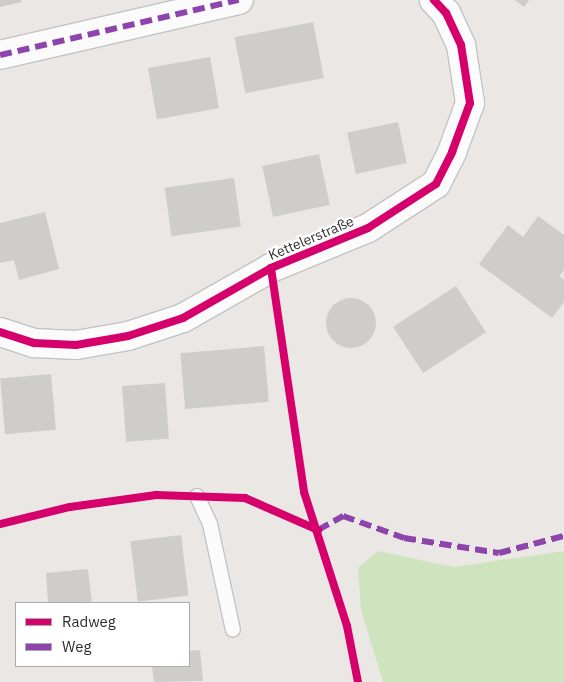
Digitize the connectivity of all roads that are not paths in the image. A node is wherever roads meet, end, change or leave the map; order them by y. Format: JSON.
{"nodes":[{"id":1,"x":240,"y":0,"type":"edge"},
{"id":2,"x":434,"y":0,"type":"edge"},
{"id":3,"x":0,"y":55,"type":"edge"},
{"id":4,"x":0,"y":332,"type":"edge"},
{"id":5,"x":197,"y":496,"type":"dead end"},
{"id":6,"x":233,"y":630,"type":"dead end"}],
"edges":[{"from":1,"to":3,"type":"street"},
{"from":2,"to":4,"type":"street","name":"Kettelerstraße"},
{"from":5,"to":6,"type":"lane"}]}
